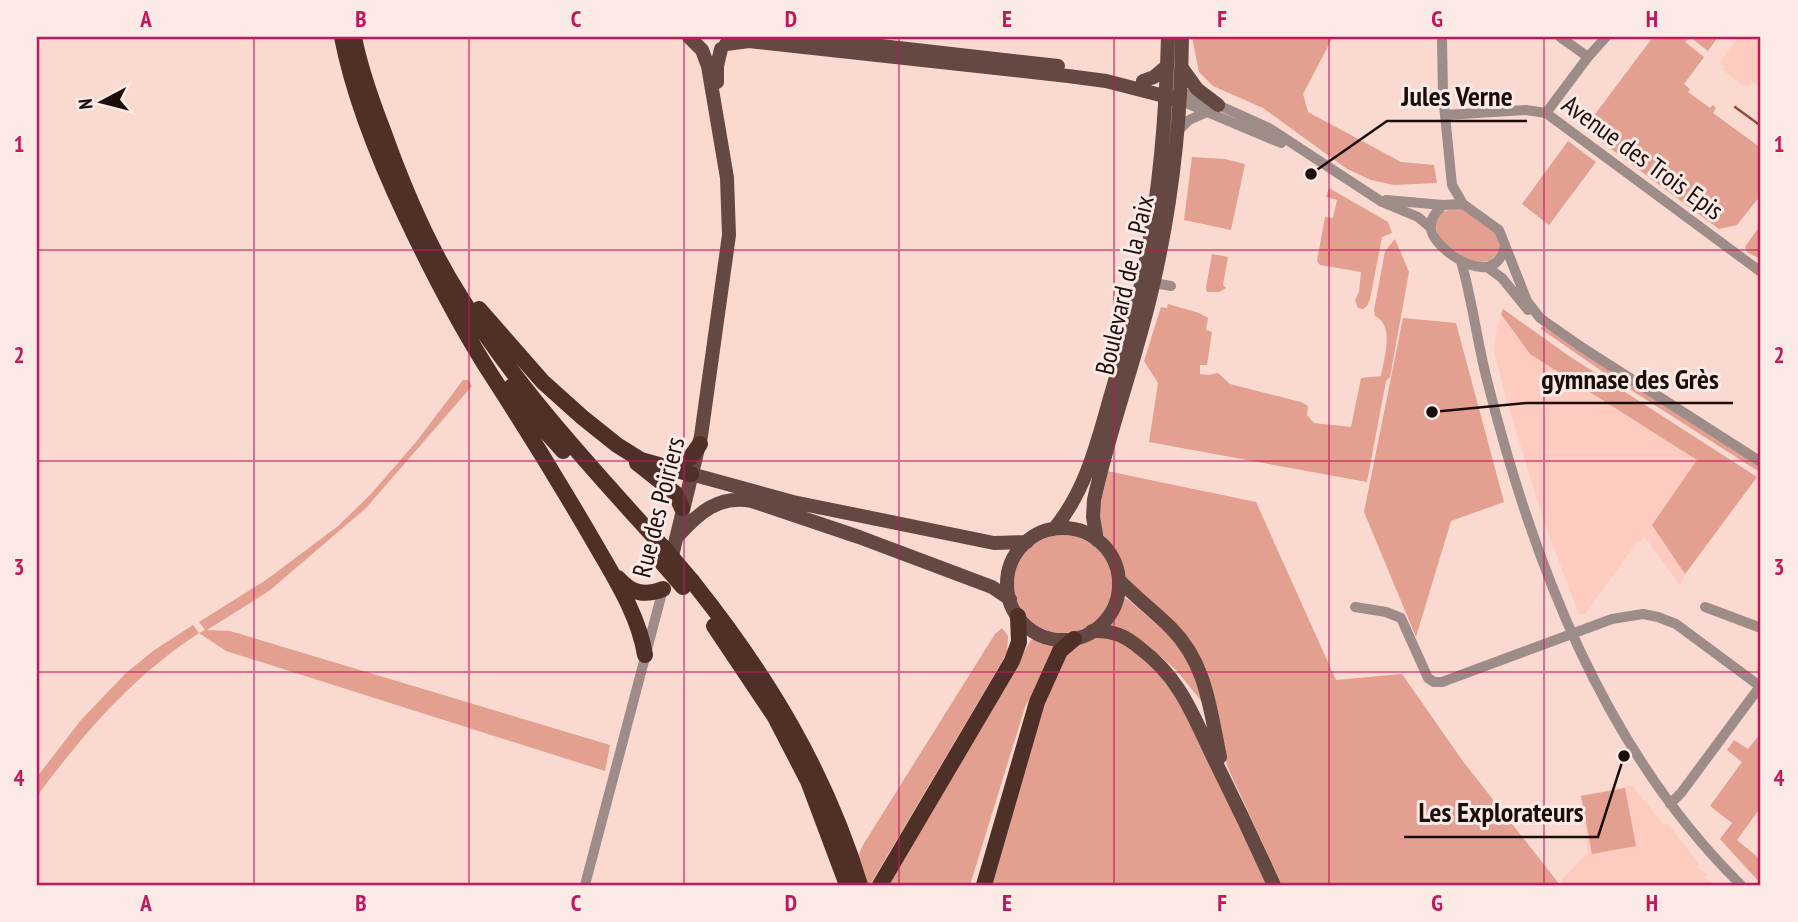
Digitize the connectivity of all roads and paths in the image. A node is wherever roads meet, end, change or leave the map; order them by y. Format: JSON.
{"nodes":[{"id":1,"x":342,"y":37,"type":"edge"},
{"id":2,"x":354,"y":37,"type":"edge"},
{"id":3,"x":359,"y":37,"type":"edge"},
{"id":4,"x":802,"y":37,"type":"edge"},
{"id":5,"x":1182,"y":37,"type":"edge"},
{"id":6,"x":1441,"y":37,"type":"edge"},
{"id":7,"x":1560,"y":37,"type":"edge"},
{"id":8,"x":1606,"y":37,"type":"edge"},
{"id":9,"x":694,"y":41,"type":"edge"},
{"id":10,"x":726,"y":43,"type":"edge"},
{"id":11,"x":1168,"y":44,"type":"edge"},
{"id":12,"x":1588,"y":57,"type":"junction"},
{"id":13,"x":1174,"y":67,"type":"junction"},
{"id":14,"x":1141,"y":85,"type":"junction"},
{"id":15,"x":1173,"y":94,"type":"junction"},
{"id":16,"x":1212,"y":108,"type":"junction"},
{"id":17,"x":1546,"y":113,"type":"junction"},
{"id":18,"x":1445,"y":115,"type":"junction"},
{"id":19,"x":1163,"y":120,"type":"junction"},
{"id":20,"x":720,"y":132,"type":"junction"},
{"id":21,"x":1179,"y":135,"type":"junction"},
{"id":22,"x":1452,"y":185,"type":"junction"},
{"id":23,"x":1371,"y":196,"type":"junction"},
{"id":24,"x":1463,"y":204,"type":"junction"},
{"id":25,"x":1443,"y":205,"type":"junction"},
{"id":26,"x":1431,"y":228,"type":"junction"},
{"id":27,"x":1504,"y":245,"type":"junction"},
{"id":28,"x":426,"y":260,"type":"junction"},
{"id":29,"x":1461,"y":261,"type":"junction"},
{"id":30,"x":1484,"y":267,"type":"junction"},
{"id":31,"x":1761,"y":272,"type":"edge"},
{"id":32,"x":1154,"y":283,"type":"junction"},
{"id":33,"x":1171,"y":286,"type":"dead end"},
{"id":34,"x":1467,"y":287,"type":"junction"},
{"id":35,"x":1541,"y":318,"type":"junction"},
{"id":36,"x":699,"y":444,"type":"junction"},
{"id":37,"x":617,"y":445,"type":"junction"},
{"id":38,"x":1761,"y":460,"type":"edge"},
{"id":39,"x":667,"y":468,"type":"junction"},
{"id":40,"x":691,"y":474,"type":"junction"},
{"id":41,"x":733,"y":486,"type":"junction"},
{"id":42,"x":682,"y":508,"type":"junction"},
{"id":43,"x":1054,"y":529,"type":"junction"},
{"id":44,"x":677,"y":537,"type":"junction"},
{"id":45,"x":1097,"y":540,"type":"junction"},
{"id":46,"x":1027,"y":542,"type":"junction"},
{"id":47,"x":660,"y":552,"type":"junction"},
{"id":48,"x":606,"y":563,"type":"junction"},
{"id":49,"x":1119,"y":580,"type":"junction"},
{"id":50,"x":688,"y":585,"type":"junction"},
{"id":51,"x":663,"y":589,"type":"junction"},
{"id":52,"x":1010,"y":600,"type":"junction"},
{"id":53,"x":1355,"y":607,"type":"dead end"},
{"id":54,"x":1704,"y":607,"type":"dead end"},
{"id":55,"x":1018,"y":616,"type":"junction"},
{"id":56,"x":1761,"y":628,"type":"edge"},
{"id":57,"x":1093,"y":631,"type":"junction"},
{"id":58,"x":1572,"y":635,"type":"junction"},
{"id":59,"x":1074,"y":639,"type":"junction"},
{"id":60,"x":645,"y":655,"type":"junction"},
{"id":61,"x":1761,"y":686,"type":"edge"},
{"id":62,"x":1227,"y":782,"type":"junction"},
{"id":63,"x":1670,"y":804,"type":"junction"},
{"id":64,"x":585,"y":885,"type":"edge"},
{"id":65,"x":847,"y":885,"type":"edge"},
{"id":66,"x":860,"y":885,"type":"edge"},
{"id":67,"x":880,"y":885,"type":"edge"},
{"id":68,"x":984,"y":885,"type":"edge"},
{"id":69,"x":1274,"y":885,"type":"edge"},
{"id":70,"x":1741,"y":885,"type":"edge"}],
"edges":[{"from":1,"to":28,"type":"highway"},
{"from":2,"to":47,"type":"highway"},
{"from":3,"to":37,"type":"highway"},
{"from":4,"to":14,"type":"main road"},
{"from":5,"to":13,"type":"main road"},
{"from":6,"to":18,"type":"street"},
{"from":7,"to":12,"type":"street"},
{"from":8,"to":12,"type":"street"},
{"from":9,"to":10,"type":"main road"},
{"from":9,"to":20,"type":"main road"},
{"from":10,"to":14,"type":"main road"},
{"from":10,"to":20,"type":"main road"},
{"from":11,"to":13,"type":"main road"},
{"from":11,"to":15,"type":"street"},
{"from":12,"to":17,"type":"street"},
{"from":13,"to":14,"type":"main road"},
{"from":13,"to":15,"type":"main road"},
{"from":13,"to":16,"type":"main road"},
{"from":14,"to":15,"type":"main road"},
{"from":14,"to":19,"type":"main road"},
{"from":15,"to":16,"type":"street"},
{"from":15,"to":19,"type":"main road"},
{"from":15,"to":21,"type":"main road","name":"Boulevard de la Paix"},
{"from":16,"to":21,"type":"street"},
{"from":16,"to":23,"type":"street"},
{"from":17,"to":18,"type":"street","name":"Avenue des Trois Epis"},
{"from":17,"to":31,"type":"street","name":"Avenue des Trois Epis"},
{"from":18,"to":22,"type":"street"},
{"from":19,"to":43,"type":"main road"},
{"from":20,"to":36,"type":"main road","name":"Rue des Poiriers"},
{"from":21,"to":32,"type":"main road","name":"Boulevard de la Paix"},
{"from":22,"to":24,"type":"street"},
{"from":22,"to":25,"type":"street"},
{"from":23,"to":25,"type":"street"},
{"from":23,"to":26,"type":"street"},
{"from":24,"to":25,"type":"street"},
{"from":24,"to":27,"type":"street"},
{"from":25,"to":26,"type":"street"},
{"from":26,"to":29,"type":"street"},
{"from":27,"to":30,"type":"street"},
{"from":27,"to":35,"type":"street"},
{"from":28,"to":47,"type":"highway"},
{"from":28,"to":48,"type":"highway"},
{"from":29,"to":30,"type":"street"},
{"from":29,"to":34,"type":"street"},
{"from":30,"to":34,"type":"street"},
{"from":30,"to":35,"type":"street"},
{"from":32,"to":33,"type":"street"},
{"from":32,"to":45,"type":"main road","name":"Boulevard de la Paix"},
{"from":34,"to":58,"type":"street"},
{"from":35,"to":38,"type":"street"},
{"from":36,"to":39,"type":"highway"},
{"from":36,"to":40,"type":"main road","name":"Rue des Poiriers"},
{"from":36,"to":41,"type":"main road"},
{"from":37,"to":39,"type":"highway"},
{"from":37,"to":42,"type":"highway"},
{"from":39,"to":40,"type":"highway"},
{"from":40,"to":41,"type":"main road"},
{"from":40,"to":42,"type":"main road","name":"Rue des Poiriers"},
{"from":41,"to":46,"type":"main road"},
{"from":42,"to":44,"type":"main road","name":"Rue des Poiriers"},
{"from":43,"to":45,"type":"main road"},
{"from":43,"to":46,"type":"main road"},
{"from":44,"to":51,"type":"main road","name":"Rue des Poiriers"},
{"from":44,"to":52,"type":"main road"},
{"from":45,"to":49,"type":"main road"},
{"from":46,"to":52,"type":"main road"},
{"from":47,"to":50,"type":"highway","bridge":true},
{"from":48,"to":51,"type":"highway"},
{"from":48,"to":60,"type":"highway"},
{"from":49,"to":57,"type":"main road"},
{"from":49,"to":62,"type":"main road"},
{"from":50,"to":65,"type":"highway"},
{"from":50,"to":66,"type":"highway"},
{"from":51,"to":60,"type":"street","name":"Rue des Poiriers"},
{"from":52,"to":55,"type":"main road"},
{"from":53,"to":58,"type":"street"},
{"from":54,"to":56,"type":"street"},
{"from":55,"to":59,"type":"main road"},
{"from":55,"to":67,"type":"highway"},
{"from":57,"to":59,"type":"main road"},
{"from":57,"to":62,"type":"main road"},
{"from":58,"to":61,"type":"street"},
{"from":58,"to":63,"type":"street"},
{"from":59,"to":68,"type":"highway"},
{"from":60,"to":64,"type":"street","name":"Rue des Poiriers"},
{"from":61,"to":63,"type":"street"},
{"from":62,"to":69,"type":"main road"},
{"from":63,"to":70,"type":"street"}]}
